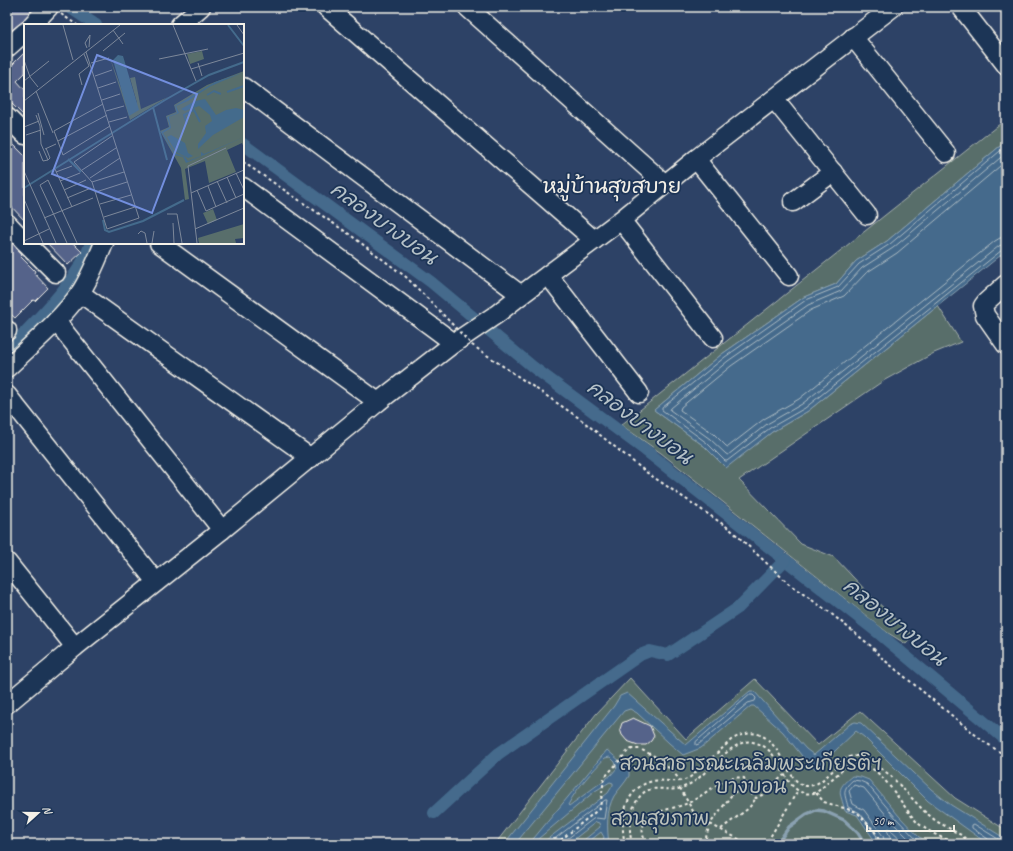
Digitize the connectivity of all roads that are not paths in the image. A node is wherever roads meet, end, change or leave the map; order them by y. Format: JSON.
{"nodes":[{"id":1,"x":186,"y":7,"type":"edge"},
{"id":2,"x":200,"y":7,"type":"edge"},
{"id":3,"x":326,"y":7,"type":"edge"},
{"id":4,"x":467,"y":7,"type":"edge"},
{"id":5,"x":893,"y":7,"type":"edge"},
{"id":6,"x":961,"y":7,"type":"edge"},
{"id":7,"x":54,"y":9,"type":"edge"},
{"id":8,"x":33,"y":24,"type":"edge"},
{"id":9,"x":167,"y":24,"type":"edge"},
{"id":10,"x":181,"y":24,"type":"edge"},
{"id":11,"x":24,"y":33,"type":"edge"},
{"id":12,"x":854,"y":37,"type":"junction"},
{"id":13,"x":7,"y":48,"type":"edge"},
{"id":14,"x":1006,"y":66,"type":"edge"},
{"id":15,"x":244,"y":88,"type":"edge"},
{"id":16,"x":774,"y":99,"type":"junction"},
{"id":17,"x":7,"y":116,"type":"edge"},
{"id":18,"x":24,"y":134,"type":"edge"},
{"id":19,"x":946,"y":153,"type":"dead end"},
{"id":20,"x":696,"y":159,"type":"junction"},
{"id":21,"x":833,"y":172,"type":"junction"},
{"id":22,"x":666,"y":184,"type":"junction"},
{"id":23,"x":244,"y":188,"type":"edge"},
{"id":24,"x":793,"y":202,"type":"dead end"},
{"id":25,"x":867,"y":214,"type":"dead end"},
{"id":26,"x":621,"y":220,"type":"junction"},
{"id":27,"x":7,"y":223,"type":"edge"},
{"id":28,"x":24,"y":240,"type":"edge"},
{"id":29,"x":594,"y":240,"type":"junction"},
{"id":30,"x":28,"y":244,"type":"edge"},
{"id":31,"x":104,"y":244,"type":"edge"},
{"id":32,"x":160,"y":244,"type":"edge"},
{"id":33,"x":56,"y":273,"type":"dead end"},
{"id":34,"x":548,"y":275,"type":"junction"},
{"id":35,"x":789,"y":276,"type":"dead end"},
{"id":36,"x":1006,"y":284,"type":"edge"},
{"id":37,"x":80,"y":293,"type":"junction"},
{"id":38,"x":521,"y":295,"type":"junction"},
{"id":39,"x":56,"y":321,"type":"junction"},
{"id":40,"x":713,"y":338,"type":"dead end"},
{"id":41,"x":460,"y":339,"type":"junction"},
{"id":42,"x":1006,"y":345,"type":"edge"},
{"id":43,"x":7,"y":368,"type":"edge"},
{"id":44,"x":639,"y":393,"type":"dead end"},
{"id":45,"x":7,"y":395,"type":"edge"},
{"id":46,"x":378,"y":402,"type":"junction"},
{"id":47,"x":311,"y":458,"type":"junction"},
{"id":48,"x":222,"y":530,"type":"junction"},
{"id":49,"x":7,"y":562,"type":"edge"},
{"id":50,"x":156,"y":582,"type":"junction"},
{"id":51,"x":75,"y":647,"type":"junction"},
{"id":52,"x":7,"y":704,"type":"edge"}],
"edges":[{"from":1,"to":9,"type":"street"},
{"from":2,"to":10,"type":"street"},
{"from":3,"to":29,"type":"street"},
{"from":4,"to":22,"type":"street"},
{"from":5,"to":12,"type":"street"},
{"from":6,"to":14,"type":"street"},
{"from":7,"to":8,"type":"street"},
{"from":11,"to":13,"type":"street"},
{"from":12,"to":16,"type":"street"},
{"from":12,"to":19,"type":"street"},
{"from":15,"to":38,"type":"street"},
{"from":16,"to":20,"type":"street"},
{"from":16,"to":21,"type":"street"},
{"from":17,"to":18,"type":"street"},
{"from":20,"to":22,"type":"street"},
{"from":20,"to":35,"type":"street"},
{"from":21,"to":24,"type":"street"},
{"from":21,"to":25,"type":"street"},
{"from":22,"to":26,"type":"street"},
{"from":23,"to":41,"type":"street"},
{"from":26,"to":29,"type":"street"},
{"from":26,"to":40,"type":"street"},
{"from":27,"to":28,"type":"street"},
{"from":29,"to":34,"type":"street"},
{"from":30,"to":33,"type":"street"},
{"from":31,"to":37,"type":"street"},
{"from":32,"to":46,"type":"street"},
{"from":34,"to":38,"type":"street"},
{"from":34,"to":44,"type":"street"},
{"from":36,"to":42,"type":"street"},
{"from":37,"to":39,"type":"street"},
{"from":37,"to":47,"type":"street"},
{"from":38,"to":41,"type":"street"},
{"from":39,"to":43,"type":"street"},
{"from":39,"to":48,"type":"street"},
{"from":41,"to":46,"type":"street"},
{"from":45,"to":50,"type":"street"},
{"from":46,"to":47,"type":"street"},
{"from":47,"to":48,"type":"street"},
{"from":48,"to":50,"type":"street"},
{"from":49,"to":51,"type":"street"},
{"from":50,"to":51,"type":"street"},
{"from":51,"to":52,"type":"street"}]}
